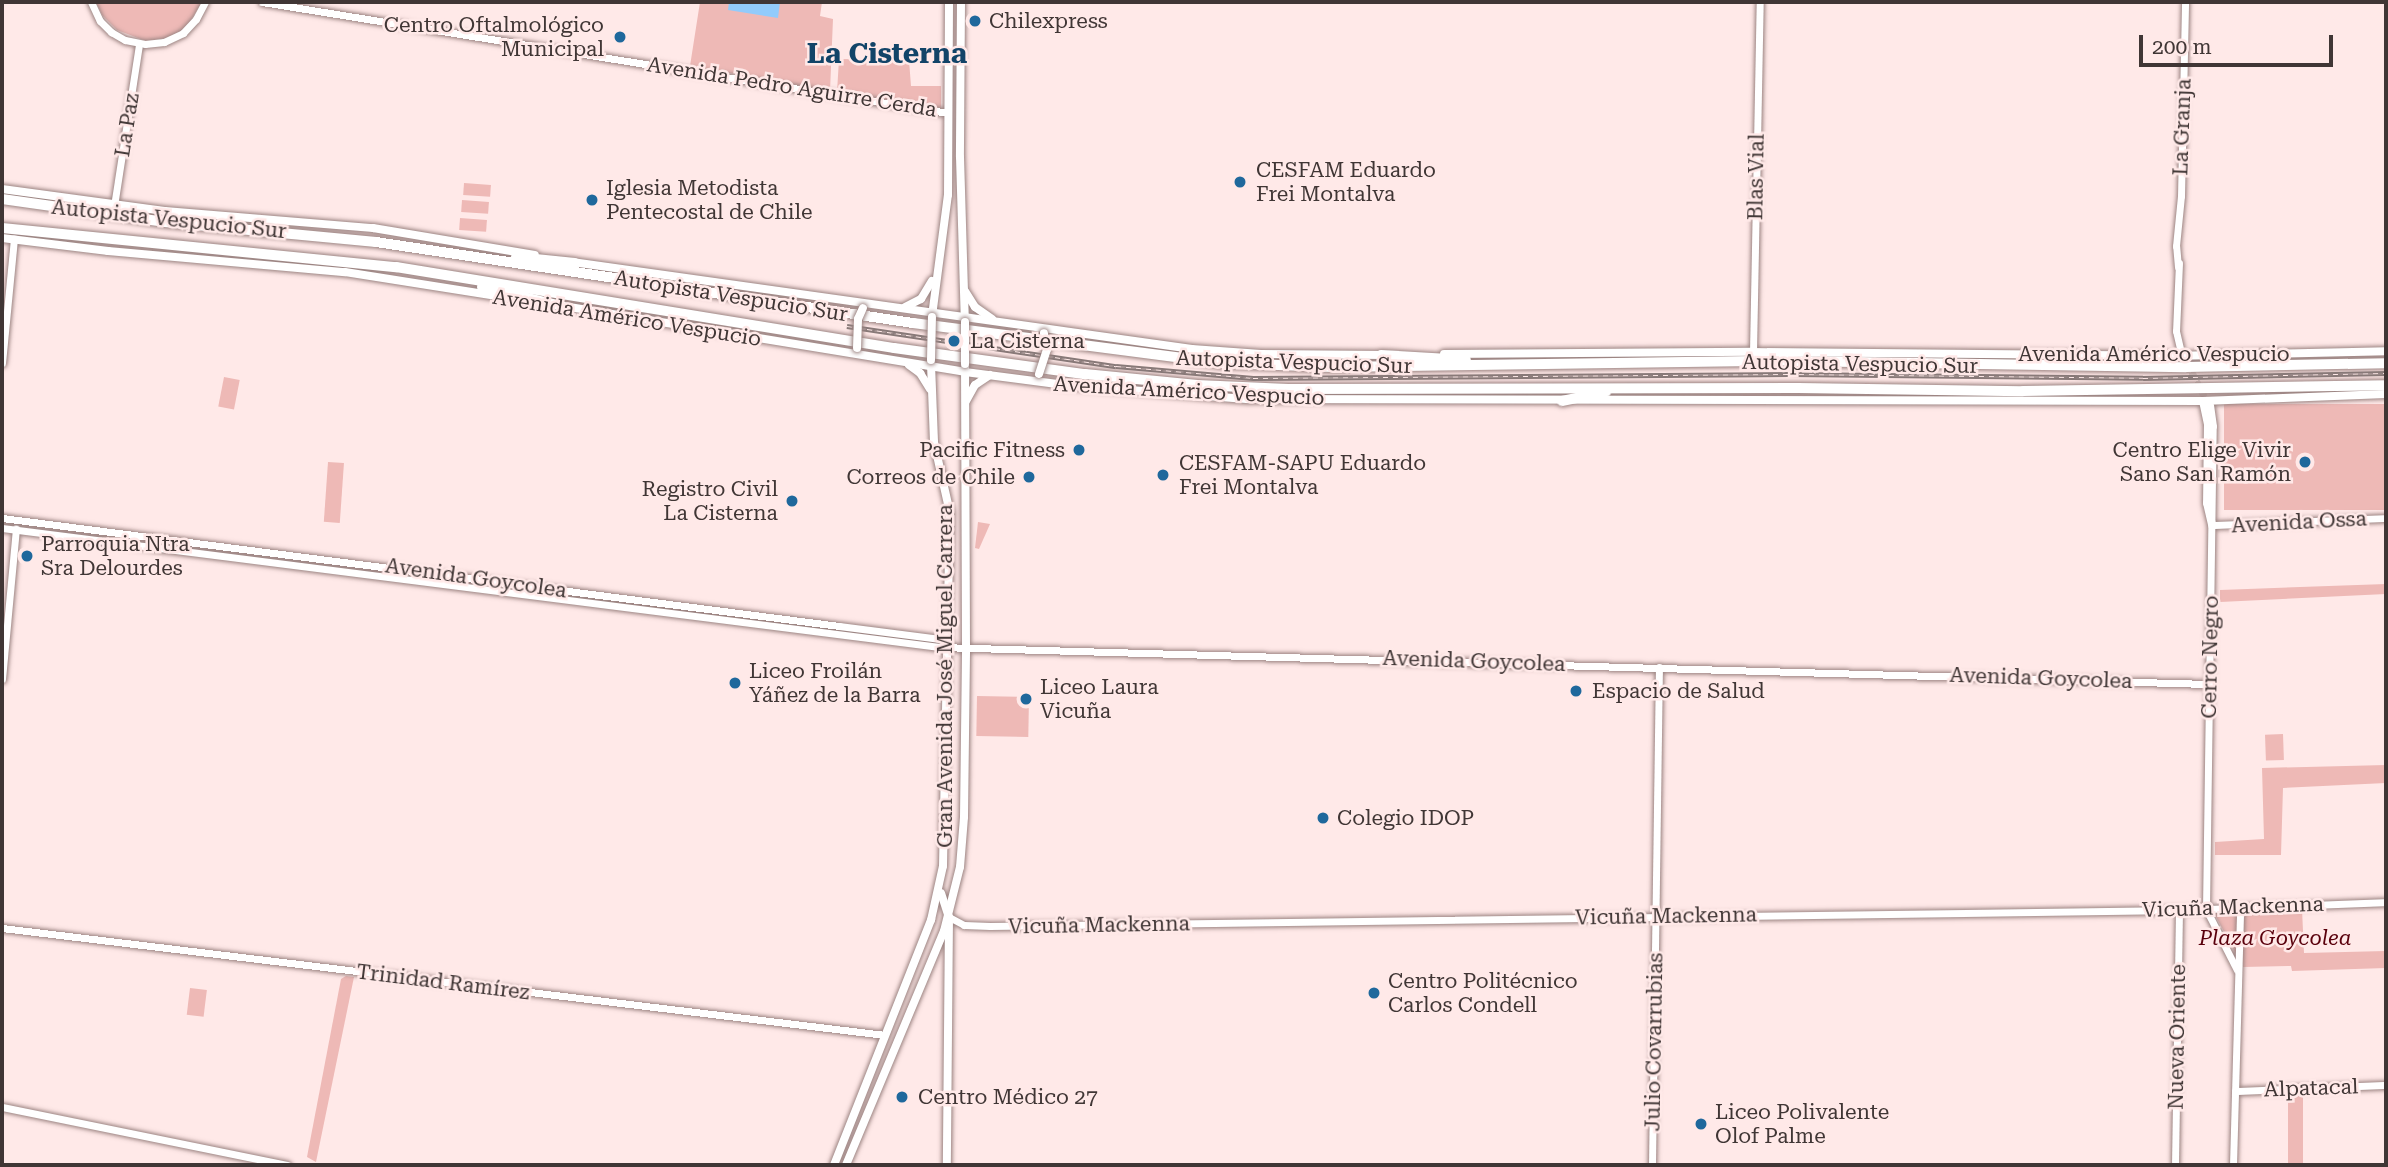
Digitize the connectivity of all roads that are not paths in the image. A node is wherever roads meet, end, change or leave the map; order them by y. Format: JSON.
{"nodes":[{"id":1,"x":90,"y":2,"type":"edge"},
{"id":2,"x":205,"y":2,"type":"edge"},
{"id":3,"x":262,"y":2,"type":"edge"},
{"id":4,"x":948,"y":2,"type":"edge"},
{"id":5,"x":961,"y":2,"type":"edge"},
{"id":6,"x":1760,"y":2,"type":"edge"},
{"id":7,"x":2185,"y":2,"type":"edge"},
{"id":8,"x":139,"y":44,"type":"junction"},
{"id":9,"x":948,"y":113,"type":"junction"},
{"id":10,"x":960,"y":127,"type":"junction"},
{"id":11,"x":2,"y":189,"type":"edge"},
{"id":12,"x":2,"y":199,"type":"edge"},
{"id":13,"x":114,"y":206,"type":"junction"},
{"id":14,"x":2,"y":228,"type":"edge"},
{"id":15,"x":2,"y":238,"type":"edge"},
{"id":16,"x":14,"y":239,"type":"junction"},
{"id":17,"x":405,"y":246,"type":"junction"},
{"id":18,"x":575,"y":262,"type":"junction"},
{"id":19,"x":396,"y":267,"type":"junction"},
{"id":20,"x":935,"y":272,"type":"junction"},
{"id":21,"x":964,"y":290,"type":"junction"},
{"id":22,"x":867,"y":305,"type":"junction"},
{"id":23,"x":562,"y":306,"type":"junction"},
{"id":24,"x":903,"y":308,"type":"junction"},
{"id":25,"x":932,"y":315,"type":"junction"},
{"id":26,"x":965,"y":319,"type":"junction"},
{"id":27,"x":994,"y":321,"type":"junction"},
{"id":28,"x":1041,"y":329,"type":"junction"},
{"id":29,"x":2180,"y":349,"type":"tunnel mouth"},
{"id":30,"x":2386,"y":351,"type":"edge"},
{"id":31,"x":1753,"y":352,"type":"junction"},
{"id":32,"x":1381,"y":355,"type":"junction"},
{"id":33,"x":864,"y":357,"type":"junction"},
{"id":34,"x":2,"y":363,"type":"edge"},
{"id":35,"x":906,"y":363,"type":"junction"},
{"id":36,"x":931,"y":363,"type":"junction"},
{"id":37,"x":2386,"y":363,"type":"edge"},
{"id":38,"x":1557,"y":366,"type":"junction"},
{"id":39,"x":965,"y":368,"type":"junction"},
{"id":40,"x":990,"y":375,"type":"junction"},
{"id":41,"x":1028,"y":380,"type":"junction"},
{"id":42,"x":2386,"y":385,"type":"edge"},
{"id":43,"x":1626,"y":387,"type":"junction"},
{"id":44,"x":931,"y":392,"type":"junction"},
{"id":45,"x":2386,"y":394,"type":"edge"},
{"id":46,"x":1562,"y":401,"type":"junction"},
{"id":47,"x":2206,"y":403,"type":"junction"},
{"id":48,"x":965,"y":404,"type":"junction"},
{"id":49,"x":2,"y":518,"type":"edge"},
{"id":50,"x":2386,"y":518,"type":"edge"},
{"id":51,"x":2212,"y":526,"type":"junction"},
{"id":52,"x":2,"y":527,"type":"edge"},
{"id":53,"x":16,"y":530,"type":"junction"},
{"id":54,"x":949,"y":645,"type":"junction"},
{"id":55,"x":966,"y":646,"type":"junction"},
{"id":56,"x":1659,"y":667,"type":"junction"},
{"id":57,"x":2,"y":679,"type":"edge"},
{"id":58,"x":2209,"y":684,"type":"junction"},
{"id":59,"x":940,"y":887,"type":"junction"},
{"id":60,"x":2386,"y":902,"type":"edge"},
{"id":61,"x":2240,"y":908,"type":"junction"},
{"id":62,"x":2179,"y":909,"type":"junction"},
{"id":63,"x":2206,"y":909,"type":"junction"},
{"id":64,"x":948,"y":917,"type":"junction"},
{"id":65,"x":1656,"y":917,"type":"junction"},
{"id":66,"x":2,"y":928,"type":"edge"},
{"id":67,"x":2237,"y":970,"type":"junction"},
{"id":68,"x":885,"y":1035,"type":"junction"},
{"id":69,"x":892,"y":1049,"type":"junction"},
{"id":70,"x":2386,"y":1085,"type":"edge"},
{"id":71,"x":2235,"y":1091,"type":"junction"},
{"id":72,"x":2,"y":1107,"type":"edge"},
{"id":73,"x":286,"y":1165,"type":"edge"},
{"id":74,"x":834,"y":1165,"type":"edge"},
{"id":75,"x":846,"y":1165,"type":"edge"},
{"id":76,"x":947,"y":1165,"type":"edge"},
{"id":77,"x":1652,"y":1165,"type":"edge"},
{"id":78,"x":2175,"y":1165,"type":"edge"},
{"id":79,"x":2233,"y":1165,"type":"edge"}],
"edges":[{"from":1,"to":8,"type":"street"},
{"from":2,"to":8,"type":"street"},
{"from":3,"to":9,"type":"street","name":"Avenida Pedro Aguirre Cerda"},
{"from":4,"to":9,"type":"main road","name":"Gran Avenida José Miguel Carrera"},
{"from":5,"to":10,"type":"main road","name":"Gran Avenida José Miguel Carrera"},
{"from":6,"to":31,"type":"street","name":"Blas Vial"},
{"from":7,"to":29,"type":"street","name":"La Granja"},
{"from":8,"to":13,"type":"street","name":"La Paz"},
{"from":9,"to":10,"type":"main road"},
{"from":9,"to":20,"type":"main road","name":"Gran Avenida José Miguel Carrera"},
{"from":10,"to":21,"type":"main road","name":"Gran Avenida José Miguel Carrera"},
{"from":11,"to":13,"type":"main road","name":"Avenida Américo Vespucio"},
{"from":12,"to":17,"type":"highway","name":"Autopista Vespucio Sur"},
{"from":13,"to":18,"type":"main road","name":"Avenida Américo Vespucio"},
{"from":14,"to":19,"type":"highway","name":"Autopista Vespucio Sur"},
{"from":15,"to":16,"type":"main road","name":"Avenida Américo Vespucio"},
{"from":16,"to":23,"type":"main road","name":"Avenida Américo Vespucio"},
{"from":16,"to":34,"type":"street"},
{"from":17,"to":18,"type":"highway"},
{"from":17,"to":38,"type":"highway","name":"Autopista Vespucio Sur"},
{"from":18,"to":22,"type":"main road","name":"Avenida Américo Vespucio"},
{"from":19,"to":23,"type":"highway"},
{"from":19,"to":43,"type":"highway","name":"Autopista Vespucio Sur"},
{"from":20,"to":24,"type":"main road"},
{"from":20,"to":25,"type":"main road","name":"Gran Avenida José Miguel Carrera"},
{"from":21,"to":26,"type":"main road","name":"Gran Avenida José Miguel Carrera"},
{"from":21,"to":27,"type":"main road"},
{"from":22,"to":24,"type":"main road","name":"Avenida Américo Vespucio"},
{"from":22,"to":33,"type":"main road","bridge":true},
{"from":23,"to":33,"type":"main road","name":"Avenida Américo Vespucio"},
{"from":24,"to":25,"type":"main road","name":"Avenida Américo Vespucio"},
{"from":25,"to":26,"type":"main road","name":"Avenida Américo Vespucio"},
{"from":25,"to":36,"type":"main road","name":"Gran Avenida José Miguel Carrera","bridge":true},
{"from":26,"to":27,"type":"main road","name":"Avenida Américo Vespucio"},
{"from":26,"to":39,"type":"main road","name":"Gran Avenida José Miguel Carrera","bridge":true},
{"from":27,"to":28,"type":"main road","name":"Avenida Américo Vespucio"},
{"from":28,"to":32,"type":"main road","name":"Avenida Américo Vespucio"},
{"from":28,"to":41,"type":"main road","bridge":true},
{"from":30,"to":31,"type":"main road","name":"Avenida Américo Vespucio"},
{"from":31,"to":32,"type":"main road","name":"Avenida Américo Vespucio"},
{"from":32,"to":38,"type":"highway"},
{"from":33,"to":35,"type":"main road","name":"Avenida Américo Vespucio"},
{"from":35,"to":36,"type":"main road","name":"Avenida Américo Vespucio"},
{"from":35,"to":44,"type":"main road"},
{"from":36,"to":39,"type":"main road","name":"Avenida Américo Vespucio"},
{"from":36,"to":44,"type":"main road","name":"Gran Avenida José Miguel Carrera"},
{"from":37,"to":38,"type":"highway","name":"Autopista Vespucio Sur"},
{"from":39,"to":40,"type":"main road","name":"Avenida Américo Vespucio"},
{"from":39,"to":48,"type":"main road","name":"Gran Avenida José Miguel Carrera"},
{"from":40,"to":41,"type":"main road","name":"Avenida Américo Vespucio"},
{"from":40,"to":48,"type":"main road"},
{"from":41,"to":46,"type":"main road","name":"Avenida Américo Vespucio"},
{"from":42,"to":43,"type":"highway","name":"Autopista Vespucio Sur"},
{"from":43,"to":46,"type":"highway"},
{"from":44,"to":54,"type":"main road","name":"Gran Avenida José Miguel Carrera"},
{"from":45,"to":47,"type":"main road","name":"Avenida Américo Vespucio"},
{"from":46,"to":47,"type":"main road","name":"Avenida Américo Vespucio"},
{"from":47,"to":51,"type":"main road"},
{"from":48,"to":55,"type":"main road","name":"Gran Avenida José Miguel Carrera"},
{"from":49,"to":54,"type":"street","name":"Avenida Goycolea"},
{"from":50,"to":51,"type":"street","name":"Avenida Ossa"},
{"from":51,"to":58,"type":"street","name":"Cerro Negro"},
{"from":52,"to":53,"type":"street","name":"Avenida Goycolea"},
{"from":53,"to":54,"type":"street","name":"Avenida Goycolea"},
{"from":53,"to":57,"type":"street"},
{"from":54,"to":55,"type":"street","name":"Avenida Goycolea"},
{"from":54,"to":59,"type":"main road","name":"Gran Avenida José Miguel Carrera"},
{"from":55,"to":56,"type":"street","name":"Avenida Goycolea"},
{"from":55,"to":64,"type":"main road","name":"Gran Avenida José Miguel Carrera"},
{"from":56,"to":58,"type":"street","name":"Avenida Goycolea"},
{"from":56,"to":65,"type":"street","name":"Julio Covarrubias"},
{"from":58,"to":63,"type":"street","name":"Cerro Negro"},
{"from":59,"to":64,"type":"main road"},
{"from":59,"to":68,"type":"main road","name":"Gran Avenida José Miguel Carrera"},
{"from":60,"to":61,"type":"street","name":"Vicuña Mackenna"},
{"from":61,"to":63,"type":"street","name":"Vicuña Mackenna"},
{"from":61,"to":67,"type":"street"},
{"from":62,"to":63,"type":"street","name":"Vicuña Mackenna"},
{"from":62,"to":65,"type":"street","name":"Vicuña Mackenna"},
{"from":62,"to":78,"type":"street","name":"Nueva Oriente"},
{"from":63,"to":67,"type":"street"},
{"from":64,"to":65,"type":"street","name":"Vicuña Mackenna"},
{"from":64,"to":69,"type":"main road","name":"Gran Avenida José Miguel Carrera"},
{"from":64,"to":76,"type":"main road"},
{"from":65,"to":77,"type":"street","name":"Julio Covarrubias"},
{"from":66,"to":68,"type":"street","name":"Trinidad Ramírez"},
{"from":67,"to":71,"type":"street"},
{"from":68,"to":69,"type":"main road"},
{"from":68,"to":74,"type":"main road","name":"Gran Avenida José Miguel Carrera"},
{"from":69,"to":75,"type":"main road","name":"Gran Avenida José Miguel Carrera"},
{"from":70,"to":71,"type":"street","name":"Alpatacal"},
{"from":71,"to":79,"type":"street"},
{"from":72,"to":73,"type":"street"}]}
